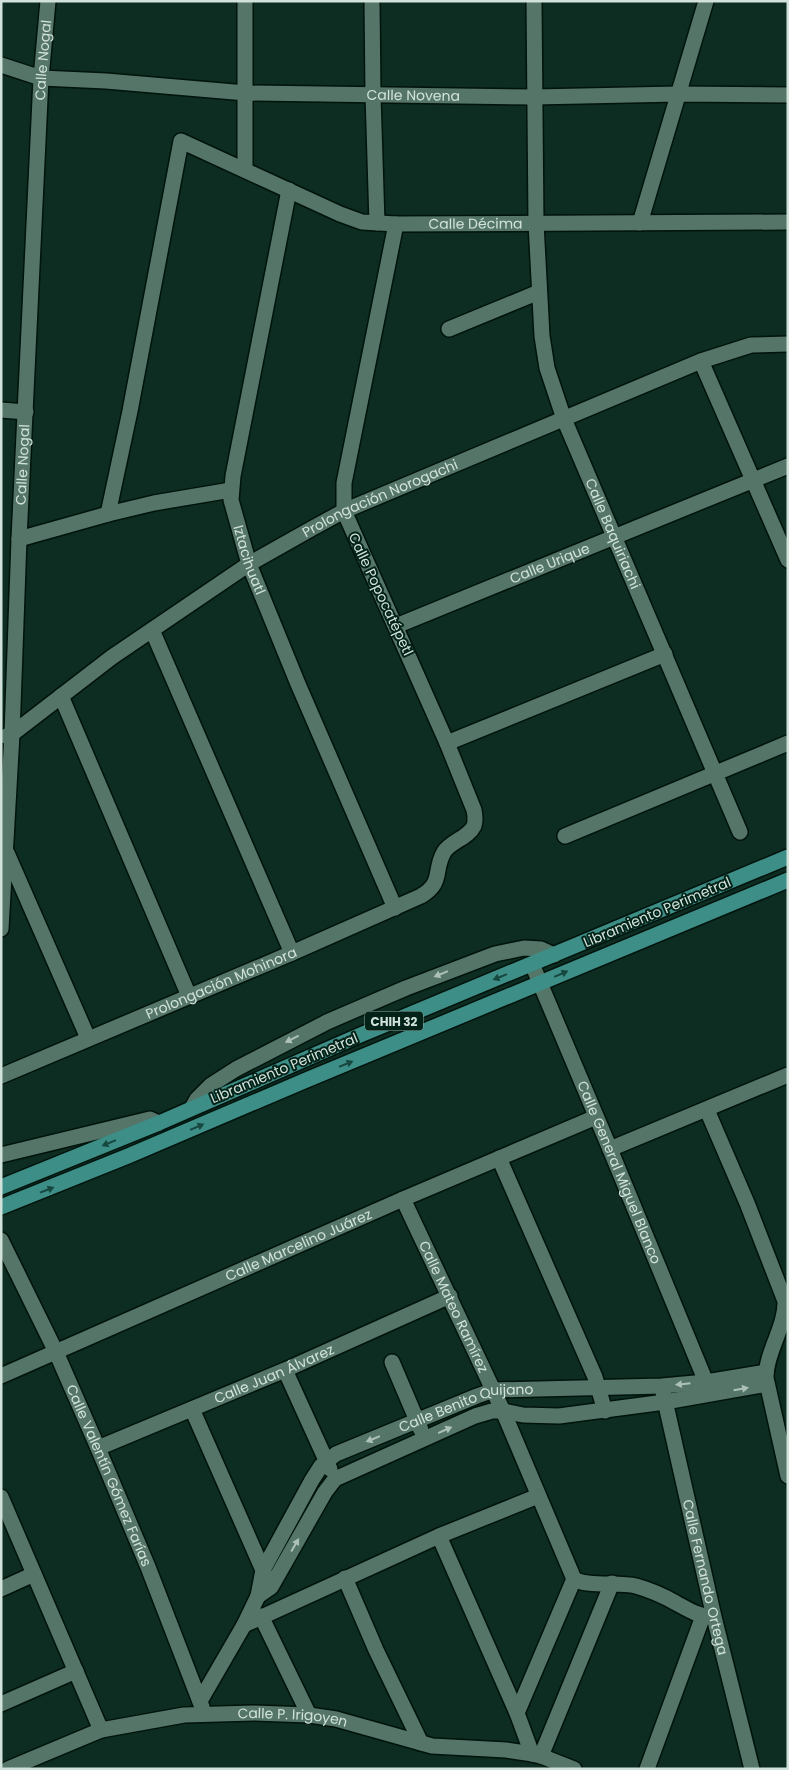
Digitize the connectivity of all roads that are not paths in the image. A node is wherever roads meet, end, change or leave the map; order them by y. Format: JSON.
{"nodes":[{"id":1,"x":48,"y":1,"type":"edge"},
{"id":2,"x":245,"y":1,"type":"edge"},
{"id":3,"x":372,"y":1,"type":"edge"},
{"id":4,"x":534,"y":1,"type":"edge"},
{"id":5,"x":706,"y":1,"type":"edge"},
{"id":6,"x":1,"y":65,"type":"edge"},
{"id":7,"x":41,"y":78,"type":"junction"},
{"id":8,"x":246,"y":93,"type":"junction"},
{"id":9,"x":678,"y":94,"type":"junction"},
{"id":10,"x":373,"y":95,"type":"junction"},
{"id":11,"x":788,"y":95,"type":"edge"},
{"id":12,"x":534,"y":97,"type":"junction"},
{"id":13,"x":244,"y":170,"type":"junction"},
{"id":14,"x":289,"y":190,"type":"junction"},
{"id":15,"x":640,"y":222,"type":"junction"},
{"id":16,"x":788,"y":222,"type":"edge"},
{"id":17,"x":377,"y":223,"type":"junction"},
{"id":18,"x":536,"y":223,"type":"junction"},
{"id":19,"x":396,"y":224,"type":"junction"},
{"id":20,"x":540,"y":292,"type":"junction"},
{"id":21,"x":449,"y":330,"type":"dead end"},
{"id":22,"x":788,"y":344,"type":"edge"},
{"id":23,"x":701,"y":361,"type":"junction"},
{"id":24,"x":1,"y":410,"type":"edge"},
{"id":25,"x":26,"y":412,"type":"junction"},
{"id":26,"x":564,"y":419,"type":"junction"},
{"id":27,"x":788,"y":466,"type":"edge"},
{"id":28,"x":754,"y":480,"type":"junction"},
{"id":29,"x":231,"y":490,"type":"junction"},
{"id":30,"x":344,"y":511,"type":"junction"},
{"id":31,"x":108,"y":514,"type":"junction"},
{"id":32,"x":615,"y":536,"type":"junction"},
{"id":33,"x":19,"y":539,"type":"junction"},
{"id":34,"x":788,"y":560,"type":"edge"},
{"id":35,"x":249,"y":564,"type":"junction"},
{"id":36,"x":396,"y":626,"type":"junction"},
{"id":37,"x":152,"y":630,"type":"junction"},
{"id":38,"x":665,"y":654,"type":"junction"},
{"id":39,"x":61,"y":696,"type":"junction"},
{"id":40,"x":7,"y":736,"type":"edge"},
{"id":41,"x":788,"y":742,"type":"edge"},
{"id":42,"x":447,"y":743,"type":"junction"},
{"id":43,"x":715,"y":773,"type":"junction"},
{"id":44,"x":740,"y":832,"type":"dead end"},
{"id":45,"x":564,"y":836,"type":"dead end"},
{"id":46,"x":6,"y":851,"type":"junction"},
{"id":47,"x":788,"y":857,"type":"edge"},
{"id":48,"x":788,"y":880,"type":"edge"},
{"id":49,"x":436,"y":883,"type":"joint"},
{"id":50,"x":395,"y":908,"type":"junction"},
{"id":51,"x":1,"y":929,"type":"edge"},
{"id":52,"x":292,"y":953,"type":"junction"},
{"id":53,"x":554,"y":955,"type":"junction"},
{"id":54,"x":532,"y":964,"type":"junction"},
{"id":55,"x":540,"y":983,"type":"junction"},
{"id":56,"x":189,"y":996,"type":"junction"},
{"id":57,"x":88,"y":1038,"type":"junction"},
{"id":58,"x":788,"y":1075,"type":"edge"},
{"id":59,"x":1,"y":1076,"type":"edge"},
{"id":60,"x":192,"y":1108,"type":"junction"},
{"id":61,"x":707,"y":1110,"type":"junction"},
{"id":62,"x":596,"y":1117,"type":"junction"},
{"id":63,"x":159,"y":1123,"type":"junction"},
{"id":64,"x":610,"y":1150,"type":"junction"},
{"id":65,"x":2,"y":1154,"type":"edge"},
{"id":66,"x":499,"y":1158,"type":"junction"},
{"id":67,"x":1,"y":1187,"type":"edge"},
{"id":68,"x":403,"y":1199,"type":"junction"},
{"id":69,"x":1,"y":1208,"type":"edge"},
{"id":70,"x":1,"y":1240,"type":"edge"},
{"id":71,"x":450,"y":1296,"type":"junction"},
{"id":72,"x":787,"y":1305,"type":"edge"},
{"id":73,"x":56,"y":1352,"type":"junction"},
{"id":74,"x":392,"y":1362,"type":"dead end"},
{"id":75,"x":285,"y":1370,"type":"junction"},
{"id":76,"x":1,"y":1376,"type":"edge"},
{"id":77,"x":767,"y":1378,"type":"junction"},
{"id":78,"x":706,"y":1382,"type":"junction"},
{"id":79,"x":662,"y":1386,"type":"junction"},
{"id":80,"x":599,"y":1389,"type":"junction"},
{"id":81,"x":494,"y":1390,"type":"junction"},
{"id":82,"x":666,"y":1402,"type":"junction"},
{"id":83,"x":192,"y":1409,"type":"junction"},
{"id":84,"x":503,"y":1410,"type":"junction"},
{"id":85,"x":605,"y":1410,"type":"junction"},
{"id":86,"x":417,"y":1421,"type":"junction"},
{"id":87,"x":425,"y":1439,"type":"junction"},
{"id":88,"x":98,"y":1448,"type":"junction"},
{"id":89,"x":326,"y":1460,"type":"junction"},
{"id":90,"x":788,"y":1476,"type":"edge"},
{"id":91,"x":335,"y":1479,"type":"junction"},
{"id":92,"x":538,"y":1496,"type":"junction"},
{"id":93,"x":1,"y":1497,"type":"edge"},
{"id":94,"x":439,"y":1536,"type":"junction"},
{"id":95,"x":263,"y":1570,"type":"junction"},
{"id":96,"x":34,"y":1574,"type":"junction"},
{"id":97,"x":345,"y":1578,"type":"junction"},
{"id":98,"x":574,"y":1579,"type":"junction"},
{"id":99,"x":612,"y":1583,"type":"junction"},
{"id":100,"x":271,"y":1587,"type":"junction"},
{"id":101,"x":1,"y":1589,"type":"edge"},
{"id":102,"x":258,"y":1596,"type":"junction"},
{"id":103,"x":261,"y":1616,"type":"junction"},
{"id":104,"x":708,"y":1617,"type":"junction"},
{"id":105,"x":244,"y":1625,"type":"junction"},
{"id":106,"x":76,"y":1671,"type":"junction"},
{"id":107,"x":1,"y":1704,"type":"edge"},
{"id":108,"x":203,"y":1707,"type":"junction"},
{"id":109,"x":517,"y":1713,"type":"junction"},
{"id":110,"x":309,"y":1715,"type":"junction"},
{"id":111,"x":101,"y":1730,"type":"junction"},
{"id":112,"x":421,"y":1743,"type":"junction"},
{"id":113,"x":537,"y":1755,"type":"junction"},
{"id":114,"x":11,"y":1768,"type":"edge"},
{"id":115,"x":574,"y":1769,"type":"edge"},
{"id":116,"x":646,"y":1769,"type":"edge"},
{"id":117,"x":752,"y":1769,"type":"edge"}],
"edges":[{"from":1,"to":7,"type":"street","name":"Calle Nogal"},
{"from":2,"to":8,"type":"street"},
{"from":3,"to":10,"type":"street"},
{"from":4,"to":12,"type":"street","name":"Calle Baquiriachi"},
{"from":5,"to":9,"type":"street"},
{"from":6,"to":7,"type":"street","name":"Calle Novena"},
{"from":7,"to":8,"type":"street","name":"Calle Novena"},
{"from":7,"to":25,"type":"street","name":"Calle Nogal"},
{"from":8,"to":10,"type":"street","name":"Calle Novena"},
{"from":8,"to":13,"type":"street"},
{"from":9,"to":11,"type":"street","name":"Calle Novena"},
{"from":9,"to":12,"type":"street","name":"Calle Novena"},
{"from":9,"to":15,"type":"street"},
{"from":10,"to":12,"type":"street","name":"Calle Novena"},
{"from":10,"to":17,"type":"street"},
{"from":12,"to":18,"type":"street","name":"Calle Baquiriachi"},
{"from":13,"to":14,"type":"street","name":"Calle Décima"},
{"from":13,"to":31,"type":"street","name":"Calle Décima"},
{"from":14,"to":17,"type":"street","name":"Calle Décima"},
{"from":14,"to":29,"type":"street","name":"Iztacihuatl"},
{"from":15,"to":16,"type":"street","name":"Calle Décima"},
{"from":15,"to":18,"type":"street","name":"Calle Décima"},
{"from":17,"to":19,"type":"street","name":"Calle Décima"},
{"from":18,"to":19,"type":"street","name":"Calle Décima"},
{"from":18,"to":20,"type":"street","name":"Calle Baquiriachi"},
{"from":19,"to":30,"type":"street","name":"Calle Popocatépetl"},
{"from":20,"to":21,"type":"street"},
{"from":20,"to":26,"type":"street","name":"Calle Baquiriachi"},
{"from":22,"to":23,"type":"street","name":"Prolongación Norogachi"},
{"from":23,"to":26,"type":"street","name":"Prolongación Norogachi"},
{"from":23,"to":28,"type":"street"},
{"from":24,"to":25,"type":"street"},
{"from":25,"to":33,"type":"street","name":"Calle Nogal"},
{"from":26,"to":30,"type":"street","name":"Prolongación Norogachi"},
{"from":26,"to":32,"type":"street","name":"Calle Baquiriachi"},
{"from":27,"to":28,"type":"street","name":"Calle Urique"},
{"from":28,"to":32,"type":"street","name":"Calle Urique"},
{"from":28,"to":34,"type":"street"},
{"from":29,"to":31,"type":"street"},
{"from":29,"to":35,"type":"street","name":"Iztacihuatl"},
{"from":30,"to":35,"type":"street","name":"Prolongación Norogachi"},
{"from":30,"to":36,"type":"street","name":"Calle Popocatépetl"},
{"from":31,"to":33,"type":"street"},
{"from":32,"to":36,"type":"street","name":"Calle Urique"},
{"from":32,"to":38,"type":"street","name":"Calle Baquiriachi"},
{"from":33,"to":40,"type":"street","name":"Calle Nogal"},
{"from":35,"to":37,"type":"street","name":"Prolongación Norogachi"},
{"from":35,"to":50,"type":"street","name":"Iztacihuatl"},
{"from":36,"to":42,"type":"street","name":"Calle Popocatépetl"},
{"from":37,"to":39,"type":"street","name":"Prolongación Norogachi"},
{"from":37,"to":52,"type":"street"},
{"from":38,"to":42,"type":"street"},
{"from":38,"to":43,"type":"street","name":"Calle Baquiriachi"},
{"from":39,"to":40,"type":"street","name":"Prolongación Norogachi"},
{"from":39,"to":56,"type":"street"},
{"from":40,"to":46,"type":"street","name":"Calle Nogal"},
{"from":41,"to":43,"type":"street"},
{"from":42,"to":49,"type":"street","name":"Calle Popocatépetl"},
{"from":43,"to":44,"type":"street","name":"Calle Baquiriachi"},
{"from":43,"to":45,"type":"street"},
{"from":46,"to":51,"type":"street","name":"Calle Nogal"},
{"from":46,"to":57,"type":"street"},
{"from":47,"to":53,"type":"main road","name":"Libramiento Perimetral","number":"CHIH 32"},
{"from":55,"to":48,"type":"main road","name":"Libramiento Perimetral","number":"CHIH 32","one_way":true},
{"from":49,"to":50,"type":"street","name":"Prolongación Mohinora"},
{"from":50,"to":52,"type":"street","name":"Prolongación Mohinora"},
{"from":52,"to":56,"type":"street","name":"Prolongación Mohinora"},
{"from":53,"to":54,"type":"main road","name":"Libramiento Perimetral","number":"CHIH 32"},
{"from":53,"to":60,"type":"street","one_way":true},
{"from":54,"to":55,"type":"street","name":"Calle General Miguel Blanco"},
{"from":54,"to":60,"type":"main road","name":"Libramiento Perimetral","number":"CHIH 32","one_way":true},
{"from":55,"to":62,"type":"street","name":"Calle General Miguel Blanco"},
{"from":69,"to":55,"type":"main road","name":"Libramiento Perimetral","number":"CHIH 32","one_way":true},
{"from":56,"to":57,"type":"street","name":"Prolongación Mohinora"},
{"from":57,"to":59,"type":"street","name":"Prolongación Mohinora"},
{"from":58,"to":61,"type":"street"},
{"from":60,"to":63,"type":"main road","name":"Libramiento Perimetral","number":"CHIH 32"},
{"from":61,"to":64,"type":"street"},
{"from":61,"to":72,"type":"street"},
{"from":62,"to":64,"type":"street","name":"Calle General Miguel Blanco"},
{"from":62,"to":66,"type":"street","name":"Calle Marcelino Juárez"},
{"from":63,"to":65,"type":"street"},
{"from":63,"to":67,"type":"main road","name":"Libramiento Perimetral","number":"CHIH 32","one_way":true},
{"from":64,"to":78,"type":"street","name":"Calle General Miguel Blanco"},
{"from":66,"to":68,"type":"street","name":"Calle Marcelino Juárez"},
{"from":66,"to":80,"type":"street"},
{"from":68,"to":71,"type":"street","name":"Calle Mateo Ramírez"},
{"from":68,"to":73,"type":"street","name":"Calle Marcelino Juárez"},
{"from":70,"to":73,"type":"street","name":"Calle Valentín Gómez Farías"},
{"from":71,"to":75,"type":"street","name":"Calle Juan Álvarez"},
{"from":71,"to":81,"type":"street","name":"Calle Mateo Ramírez"},
{"from":72,"to":77,"type":"street"},
{"from":73,"to":76,"type":"street","name":"Calle Marcelino Juárez"},
{"from":73,"to":88,"type":"street","name":"Calle Valentín Gómez Farías"},
{"from":74,"to":86,"type":"street"},
{"from":75,"to":83,"type":"street","name":"Calle Juan Álvarez"},
{"from":75,"to":89,"type":"street"},
{"from":77,"to":78,"type":"street","name":"Calle Benito Quijano"},
{"from":82,"to":77,"type":"street","name":"Calle Benito Quijano","one_way":true},
{"from":77,"to":90,"type":"street"},
{"from":78,"to":79,"type":"street","name":"Calle Benito Quijano","one_way":true},
{"from":79,"to":80,"type":"street","name":"Calle Benito Quijano"},
{"from":79,"to":82,"type":"street","name":"Calle Fernando Ortega"},
{"from":80,"to":81,"type":"street","name":"Calle Benito Quijano"},
{"from":80,"to":85,"type":"street"},
{"from":81,"to":84,"type":"street","name":"Calle Mateo Ramírez"},
{"from":81,"to":86,"type":"street","name":"Calle Benito Quijano"},
{"from":82,"to":85,"type":"street","name":"Calle Benito Quijano"},
{"from":82,"to":104,"type":"street","name":"Calle Fernando Ortega"},
{"from":83,"to":88,"type":"street","name":"Calle Juan Álvarez"},
{"from":83,"to":95,"type":"street"},
{"from":84,"to":85,"type":"street","name":"Calle Benito Quijano"},
{"from":87,"to":84,"type":"street","name":"Calle Benito Quijano","one_way":true},
{"from":84,"to":92,"type":"street","name":"Calle Mateo Ramírez"},
{"from":86,"to":87,"type":"street"},
{"from":86,"to":89,"type":"street","name":"Calle Benito Quijano","one_way":true},
{"from":87,"to":91,"type":"street","name":"Calle Benito Quijano"},
{"from":88,"to":108,"type":"street","name":"Calle Valentín Gómez Farías"},
{"from":89,"to":91,"type":"street"},
{"from":89,"to":95,"type":"street","name":"Calle Benito Quijano"},
{"from":100,"to":91,"type":"street","name":"Calle Benito Quijano","one_way":true},
{"from":92,"to":94,"type":"street"},
{"from":92,"to":98,"type":"street","name":"Calle Mateo Ramírez"},
{"from":93,"to":96,"type":"street"},
{"from":94,"to":97,"type":"street"},
{"from":94,"to":109,"type":"street"},
{"from":95,"to":100,"type":"street"},
{"from":95,"to":102,"type":"street","name":"Calle Benito Quijano"},
{"from":96,"to":101,"type":"street"},
{"from":96,"to":106,"type":"street"},
{"from":97,"to":103,"type":"street"},
{"from":97,"to":112,"type":"street"},
{"from":98,"to":99,"type":"street"},
{"from":98,"to":109,"type":"street"},
{"from":99,"to":104,"type":"street"},
{"from":99,"to":113,"type":"street"},
{"from":100,"to":102,"type":"street","name":"Calle Benito Quijano"},
{"from":102,"to":105,"type":"street","name":"Calle Benito Quijano"},
{"from":103,"to":105,"type":"street"},
{"from":103,"to":110,"type":"street"},
{"from":104,"to":116,"type":"street"},
{"from":104,"to":117,"type":"street","name":"Calle Fernando Ortega"},
{"from":105,"to":108,"type":"street","name":"Calle Benito Quijano"},
{"from":106,"to":107,"type":"street"},
{"from":106,"to":111,"type":"street"},
{"from":108,"to":110,"type":"street","name":"Calle P. Irigoyen"},
{"from":108,"to":111,"type":"street","name":"Calle P. Irigoyen"},
{"from":109,"to":113,"type":"street"},
{"from":110,"to":112,"type":"street","name":"Calle P. Irigoyen"},
{"from":111,"to":114,"type":"street","name":"Calle P. Irigoyen"},
{"from":112,"to":113,"type":"street","name":"Calle P. Irigoyen"},
{"from":113,"to":115,"type":"street","name":"Calle P. Irigoyen"}]}
